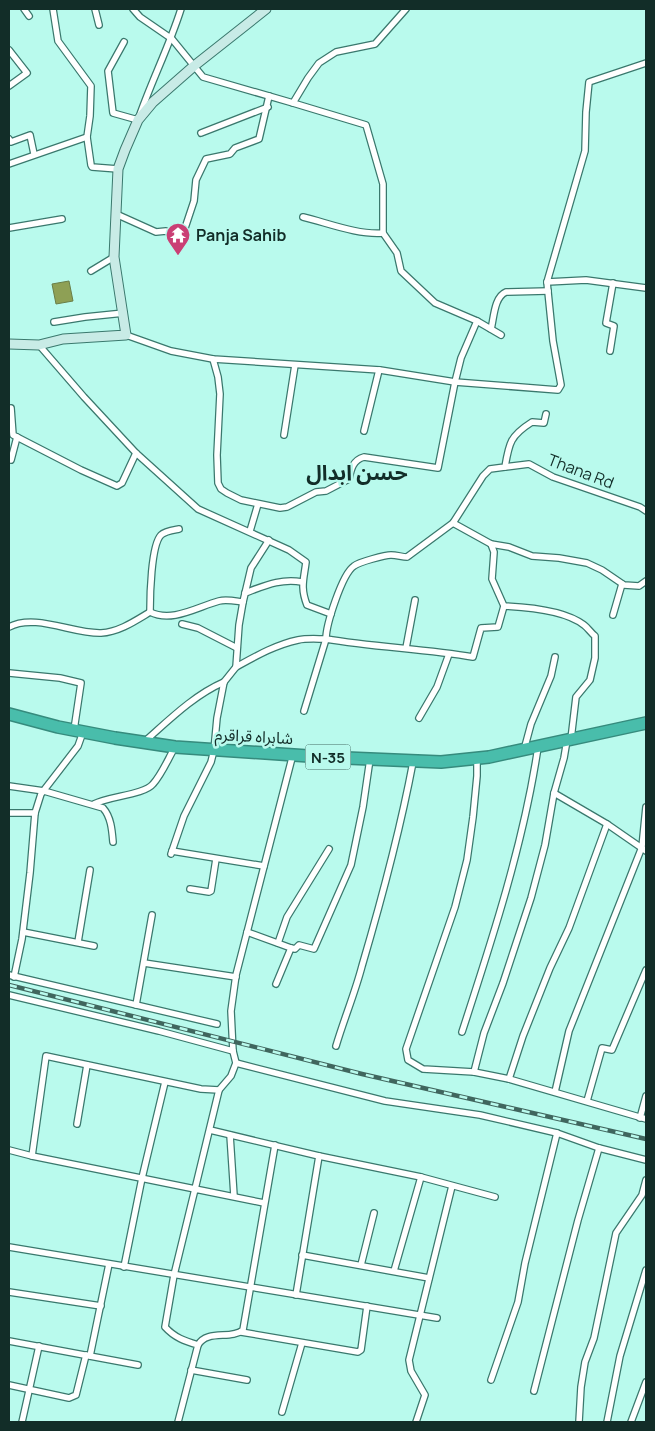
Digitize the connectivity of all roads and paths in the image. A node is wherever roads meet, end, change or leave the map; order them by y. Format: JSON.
{"nodes":[{"id":1,"x":24,"y":9,"type":"edge"},
{"id":2,"x":53,"y":9,"type":"edge"},
{"id":3,"x":95,"y":9,"type":"edge"},
{"id":4,"x":133,"y":9,"type":"edge"},
{"id":5,"x":181,"y":9,"type":"edge"},
{"id":6,"x":266,"y":9,"type":"edge"},
{"id":7,"x":406,"y":9,"type":"edge"},
{"id":8,"x":28,"y":16,"type":"dead end"},
{"id":9,"x":99,"y":25,"type":"dead end"},
{"id":10,"x":172,"y":39,"type":"junction"},
{"id":11,"x":124,"y":42,"type":"dead end"},
{"id":12,"x":9,"y":50,"type":"edge"},
{"id":13,"x":646,"y":63,"type":"edge"},
{"id":14,"x":194,"y":66,"type":"junction"},
{"id":15,"x":9,"y":86,"type":"edge"},
{"id":16,"x":269,"y":96,"type":"junction"},
{"id":17,"x":293,"y":103,"type":"junction"},
{"id":18,"x":268,"y":108,"type":"junction"},
{"id":19,"x":138,"y":120,"type":"junction"},
{"id":20,"x":201,"y":133,"type":"dead end"},
{"id":21,"x":86,"y":137,"type":"junction"},
{"id":22,"x":9,"y":139,"type":"edge"},
{"id":23,"x":34,"y":154,"type":"junction"},
{"id":24,"x":9,"y":164,"type":"edge"},
{"id":25,"x":118,"y":169,"type":"junction"},
{"id":26,"x":116,"y":214,"type":"junction"},
{"id":27,"x":303,"y":217,"type":"dead end"},
{"id":28,"x":62,"y":219,"type":"dead end"},
{"id":29,"x":9,"y":228,"type":"edge"},
{"id":30,"x":382,"y":233,"type":"junction"},
{"id":31,"x":114,"y":257,"type":"junction"},
{"id":32,"x":91,"y":271,"type":"dead end"},
{"id":33,"x":547,"y":282,"type":"junction"},
{"id":34,"x":613,"y":283,"type":"junction"},
{"id":35,"x":646,"y":288,"type":"edge"},
{"id":36,"x":548,"y":291,"type":"junction"},
{"id":37,"x":124,"y":313,"type":"junction"},
{"id":38,"x":477,"y":321,"type":"junction"},
{"id":39,"x":54,"y":322,"type":"dead end"},
{"id":40,"x":491,"y":329,"type":"junction"},
{"id":41,"x":126,"y":335,"type":"junction"},
{"id":42,"x":501,"y":335,"type":"dead end"},
{"id":43,"x":9,"y":344,"type":"edge"},
{"id":44,"x":39,"y":345,"type":"junction"},
{"id":45,"x":610,"y":351,"type":"dead end"},
{"id":46,"x":213,"y":359,"type":"junction"},
{"id":47,"x":294,"y":365,"type":"junction"},
{"id":48,"x":379,"y":370,"type":"junction"},
{"id":49,"x":455,"y":382,"type":"junction"},
{"id":50,"x":11,"y":408,"type":"dead end"},
{"id":51,"x":546,"y":414,"type":"dead end"},
{"id":52,"x":364,"y":430,"type":"dead end"},
{"id":53,"x":284,"y":436,"type":"dead end"},
{"id":54,"x":17,"y":437,"type":"junction"},
{"id":55,"x":136,"y":453,"type":"junction"},
{"id":56,"x":11,"y":460,"type":"dead end"},
{"id":57,"x":505,"y":467,"type":"junction"},
{"id":58,"x":258,"y":504,"type":"junction"},
{"id":59,"x":646,"y":511,"type":"edge"},
{"id":60,"x":453,"y":523,"type":"junction"},
{"id":61,"x":179,"y":529,"type":"dead end"},
{"id":62,"x":250,"y":531,"type":"junction"},
{"id":63,"x":269,"y":540,"type":"junction"},
{"id":64,"x":491,"y":544,"type":"junction"},
{"id":65,"x":646,"y":581,"type":"edge"},
{"id":66,"x":302,"y":582,"type":"junction"},
{"id":67,"x":622,"y":584,"type":"junction"},
{"id":68,"x":245,"y":593,"type":"junction"},
{"id":69,"x":415,"y":600,"type":"dead end"},
{"id":70,"x":243,"y":602,"type":"junction"},
{"id":71,"x":504,"y":606,"type":"junction"},
{"id":72,"x":150,"y":612,"type":"junction"},
{"id":73,"x":331,"y":614,"type":"junction"},
{"id":74,"x":613,"y":615,"type":"dead end"},
{"id":75,"x":182,"y":624,"type":"dead end"},
{"id":76,"x":9,"y":627,"type":"edge"},
{"id":77,"x":326,"y":639,"type":"junction"},
{"id":78,"x":237,"y":648,"type":"junction"},
{"id":79,"x":406,"y":648,"type":"junction"},
{"id":80,"x":450,"y":654,"type":"junction"},
{"id":81,"x":554,"y":657,"type":"dead end"},
{"id":82,"x":236,"y":667,"type":"junction"},
{"id":83,"x":9,"y":673,"type":"edge"},
{"id":84,"x":224,"y":682,"type":"junction"},
{"id":85,"x":304,"y":711,"type":"dead end"},
{"id":86,"x":9,"y":714,"type":"edge"},
{"id":87,"x":419,"y":718,"type":"dead end"},
{"id":88,"x":646,"y":723,"type":"edge"},
{"id":89,"x":79,"y":731,"type":"junction"},
{"id":90,"x":569,"y":740,"type":"junction"},
{"id":91,"x":144,"y":742,"type":"junction"},
{"id":92,"x":175,"y":747,"type":"junction"},
{"id":93,"x":538,"y":747,"type":"junction"},
{"id":94,"x":214,"y":750,"type":"junction"},
{"id":95,"x":524,"y":750,"type":"junction"},
{"id":96,"x":293,"y":754,"type":"junction"},
{"id":97,"x":477,"y":758,"type":"junction"},
{"id":98,"x":370,"y":759,"type":"junction"},
{"id":99,"x":413,"y":762,"type":"junction"},
{"id":100,"x":9,"y":786,"type":"edge"},
{"id":101,"x":44,"y":791,"type":"junction"},
{"id":102,"x":554,"y":792,"type":"junction"},
{"id":103,"x":94,"y":804,"type":"junction"},
{"id":104,"x":646,"y":807,"type":"edge"},
{"id":105,"x":9,"y":813,"type":"edge"},
{"id":106,"x":35,"y":813,"type":"junction"},
{"id":107,"x":607,"y":824,"type":"junction"},
{"id":108,"x":113,"y":842,"type":"dead end"},
{"id":109,"x":329,"y":849,"type":"dead end"},
{"id":110,"x":644,"y":849,"type":"edge"},
{"id":111,"x":216,"y":858,"type":"junction"},
{"id":112,"x":264,"y":866,"type":"junction"},
{"id":113,"x":90,"y":870,"type":"dead end"},
{"id":114,"x":190,"y":889,"type":"dead end"},
{"id":115,"x":152,"y":915,"type":"dead end"},
{"id":116,"x":23,"y":932,"type":"junction"},
{"id":117,"x":247,"y":932,"type":"junction"},
{"id":118,"x":78,"y":942,"type":"junction"},
{"id":119,"x":278,"y":943,"type":"junction"},
{"id":120,"x":94,"y":946,"type":"dead end"},
{"id":121,"x":290,"y":948,"type":"junction"},
{"id":122,"x":144,"y":963,"type":"junction"},
{"id":123,"x":646,"y":970,"type":"edge"},
{"id":124,"x":12,"y":976,"type":"edge"},
{"id":125,"x":236,"y":977,"type":"junction"},
{"id":126,"x":276,"y":984,"type":"dead end"},
{"id":127,"x":9,"y":994,"type":"edge"},
{"id":128,"x":136,"y":1005,"type":"junction"},
{"id":129,"x":217,"y":1024,"type":"dead end"},
{"id":130,"x":462,"y":1032,"type":"dead end"},
{"id":131,"x":336,"y":1046,"type":"dead end"},
{"id":132,"x":233,"y":1051,"type":"junction"},
{"id":133,"x":236,"y":1062,"type":"junction"},
{"id":134,"x":87,"y":1064,"type":"junction"},
{"id":135,"x":474,"y":1072,"type":"junction"},
{"id":136,"x":510,"y":1079,"type":"junction"},
{"id":137,"x":165,"y":1082,"type":"junction"},
{"id":138,"x":219,"y":1090,"type":"junction"},
{"id":139,"x":555,"y":1092,"type":"junction"},
{"id":140,"x":646,"y":1096,"type":"edge"},
{"id":141,"x":587,"y":1101,"type":"junction"},
{"id":142,"x":643,"y":1118,"type":"edge"},
{"id":143,"x":77,"y":1124,"type":"dead end"},
{"id":144,"x":210,"y":1130,"type":"junction"},
{"id":145,"x":557,"y":1132,"type":"junction"},
{"id":146,"x":230,"y":1135,"type":"junction"},
{"id":147,"x":275,"y":1145,"type":"junction"},
{"id":148,"x":599,"y":1148,"type":"junction"},
{"id":149,"x":9,"y":1150,"type":"edge"},
{"id":150,"x":32,"y":1156,"type":"junction"},
{"id":151,"x":319,"y":1156,"type":"junction"},
{"id":152,"x":646,"y":1160,"type":"edge"},
{"id":153,"x":421,"y":1177,"type":"junction"},
{"id":154,"x":142,"y":1178,"type":"junction"},
{"id":155,"x":646,"y":1180,"type":"edge"},
{"id":156,"x":452,"y":1186,"type":"junction"},
{"id":157,"x":195,"y":1189,"type":"junction"},
{"id":158,"x":234,"y":1196,"type":"junction"},
{"id":159,"x":495,"y":1196,"type":"dead end"},
{"id":160,"x":264,"y":1203,"type":"junction"},
{"id":161,"x":374,"y":1213,"type":"dead end"},
{"id":162,"x":9,"y":1247,"type":"edge"},
{"id":163,"x":302,"y":1256,"type":"junction"},
{"id":164,"x":109,"y":1264,"type":"junction"},
{"id":165,"x":360,"y":1265,"type":"junction"},
{"id":166,"x":124,"y":1267,"type":"junction"},
{"id":167,"x":646,"y":1270,"type":"edge"},
{"id":168,"x":394,"y":1271,"type":"junction"},
{"id":169,"x":174,"y":1275,"type":"junction"},
{"id":170,"x":429,"y":1278,"type":"junction"},
{"id":171,"x":251,"y":1288,"type":"junction"},
{"id":172,"x":9,"y":1292,"type":"edge"},
{"id":173,"x":296,"y":1295,"type":"junction"},
{"id":174,"x":100,"y":1306,"type":"junction"},
{"id":175,"x":367,"y":1306,"type":"junction"},
{"id":176,"x":420,"y":1315,"type":"junction"},
{"id":177,"x":437,"y":1318,"type":"dead end"},
{"id":178,"x":241,"y":1332,"type":"junction"},
{"id":179,"x":9,"y":1340,"type":"edge"},
{"id":180,"x":302,"y":1343,"type":"junction"},
{"id":181,"x":198,"y":1345,"type":"junction"},
{"id":182,"x":39,"y":1346,"type":"junction"},
{"id":183,"x":88,"y":1356,"type":"junction"},
{"id":184,"x":138,"y":1365,"type":"dead end"},
{"id":185,"x":191,"y":1370,"type":"junction"},
{"id":186,"x":247,"y":1380,"type":"dead end"},
{"id":187,"x":491,"y":1380,"type":"dead end"},
{"id":188,"x":646,"y":1382,"type":"edge"},
{"id":189,"x":9,"y":1385,"type":"edge"},
{"id":190,"x":30,"y":1390,"type":"junction"},
{"id":191,"x":534,"y":1391,"type":"dead end"},
{"id":192,"x":282,"y":1412,"type":"dead end"},
{"id":193,"x":22,"y":1422,"type":"edge"},
{"id":194,"x":178,"y":1422,"type":"edge"},
{"id":195,"x":416,"y":1422,"type":"edge"},
{"id":196,"x":579,"y":1422,"type":"edge"},
{"id":197,"x":607,"y":1422,"type":"edge"},
{"id":198,"x":631,"y":1422,"type":"edge"}],
"edges":[{"from":1,"to":8,"type":"street"},
{"from":2,"to":21,"type":"street"},
{"from":3,"to":9,"type":"street"},
{"from":4,"to":10,"type":"street"},
{"from":5,"to":10,"type":"street"},
{"from":6,"to":14,"type":"main road"},
{"from":7,"to":17,"type":"street"},
{"from":10,"to":14,"type":"street"},
{"from":10,"to":19,"type":"street"},
{"from":11,"to":19,"type":"street"},
{"from":12,"to":15,"type":"street"},
{"from":13,"to":33,"type":"street"},
{"from":14,"to":16,"type":"street"},
{"from":14,"to":19,"type":"main road"},
{"from":16,"to":17,"type":"street"},
{"from":16,"to":18,"type":"street"},
{"from":17,"to":30,"type":"street"},
{"from":18,"to":20,"type":"street"},
{"from":18,"to":26,"type":"street"},
{"from":19,"to":25,"type":"main road"},
{"from":21,"to":23,"type":"street"},
{"from":21,"to":25,"type":"street"},
{"from":22,"to":23,"type":"street"},
{"from":23,"to":24,"type":"street"},
{"from":25,"to":26,"type":"main road"},
{"from":26,"to":31,"type":"main road"},
{"from":27,"to":30,"type":"street"},
{"from":28,"to":29,"type":"street"},
{"from":30,"to":38,"type":"street"},
{"from":31,"to":32,"type":"street"},
{"from":31,"to":37,"type":"main road"},
{"from":33,"to":34,"type":"street"},
{"from":33,"to":36,"type":"street"},
{"from":34,"to":35,"type":"street"},
{"from":34,"to":45,"type":"street"},
{"from":36,"to":40,"type":"street"},
{"from":36,"to":49,"type":"street"},
{"from":37,"to":39,"type":"street"},
{"from":37,"to":41,"type":"main road"},
{"from":38,"to":40,"type":"street"},
{"from":38,"to":49,"type":"street"},
{"from":40,"to":42,"type":"street"},
{"from":41,"to":44,"type":"main road"},
{"from":41,"to":46,"type":"street"},
{"from":43,"to":44,"type":"main road"},
{"from":44,"to":55,"type":"street"},
{"from":46,"to":47,"type":"street"},
{"from":46,"to":58,"type":"street"},
{"from":47,"to":48,"type":"street"},
{"from":47,"to":53,"type":"street"},
{"from":48,"to":49,"type":"street"},
{"from":48,"to":52,"type":"street"},
{"from":49,"to":58,"type":"street"},
{"from":50,"to":54,"type":"street"},
{"from":51,"to":57,"type":"street"},
{"from":54,"to":55,"type":"street"},
{"from":54,"to":56,"type":"street"},
{"from":55,"to":62,"type":"street"},
{"from":57,"to":59,"type":"street","name":"Thana Rd"},
{"from":57,"to":60,"type":"street","name":"Thana Rd"},
{"from":58,"to":62,"type":"street"},
{"from":60,"to":64,"type":"street"},
{"from":60,"to":73,"type":"street"},
{"from":61,"to":72,"type":"street"},
{"from":62,"to":63,"type":"street"},
{"from":63,"to":66,"type":"street"},
{"from":63,"to":68,"type":"street"},
{"from":64,"to":67,"type":"street"},
{"from":64,"to":71,"type":"street"},
{"from":65,"to":67,"type":"street"},
{"from":66,"to":68,"type":"street"},
{"from":66,"to":73,"type":"street"},
{"from":67,"to":74,"type":"street"},
{"from":68,"to":70,"type":"street"},
{"from":69,"to":79,"type":"street"},
{"from":70,"to":72,"type":"street"},
{"from":70,"to":78,"type":"street"},
{"from":71,"to":80,"type":"street"},
{"from":71,"to":90,"type":"street"},
{"from":72,"to":76,"type":"street"},
{"from":73,"to":77,"type":"street"},
{"from":75,"to":78,"type":"street"},
{"from":77,"to":79,"type":"street"},
{"from":77,"to":82,"type":"street"},
{"from":77,"to":85,"type":"street"},
{"from":78,"to":82,"type":"street"},
{"from":79,"to":80,"type":"street"},
{"from":80,"to":87,"type":"street"},
{"from":81,"to":95,"type":"street"},
{"from":82,"to":84,"type":"street"},
{"from":83,"to":89,"type":"street"},
{"from":84,"to":91,"type":"street"},
{"from":84,"to":94,"type":"street"},
{"from":86,"to":89,"type":"highway","name":"شاہراہ قراقرم","number":"N-35"},
{"from":88,"to":90,"type":"highway","name":"شاہراہ قراقرم","number":"N-35"},
{"from":89,"to":91,"type":"highway","name":"شاہراہ قراقرم","number":"N-35"},
{"from":89,"to":101,"type":"street"},
{"from":90,"to":93,"type":"highway","name":"شاہراہ قراقرم","number":"N-35"},
{"from":90,"to":102,"type":"street"},
{"from":91,"to":92,"type":"highway","name":"شاہراہ قراقرم","number":"N-35"},
{"from":92,"to":94,"type":"highway","name":"شاہراہ قراقرم","number":"N-35"},
{"from":92,"to":103,"type":"street"},
{"from":93,"to":95,"type":"highway","name":"شاہراہ قراقرم","number":"N-35"},
{"from":93,"to":130,"type":"street"},
{"from":94,"to":96,"type":"highway","name":"شاہراہ قراقرم","number":"N-35"},
{"from":94,"to":111,"type":"street"},
{"from":95,"to":97,"type":"highway","name":"شاہراہ قراقرم","number":"N-35"},
{"from":96,"to":98,"type":"highway","name":"شاہراہ قراقرم","number":"N-35"},
{"from":96,"to":112,"type":"street"},
{"from":97,"to":99,"type":"highway","name":"شاہراہ قراقرم","number":"N-35"},
{"from":97,"to":135,"type":"street"},
{"from":98,"to":99,"type":"highway","name":"شاہراہ قراقرم","number":"N-35"},
{"from":98,"to":121,"type":"street"},
{"from":99,"to":131,"type":"street"},
{"from":100,"to":101,"type":"street"},
{"from":101,"to":103,"type":"street"},
{"from":101,"to":106,"type":"street"},
{"from":102,"to":107,"type":"street"},
{"from":102,"to":135,"type":"street"},
{"from":103,"to":108,"type":"street"},
{"from":104,"to":110,"type":"street"},
{"from":105,"to":106,"type":"street"},
{"from":106,"to":116,"type":"street"},
{"from":107,"to":110,"type":"street"},
{"from":107,"to":136,"type":"street"},
{"from":109,"to":119,"type":"street"},
{"from":110,"to":139,"type":"street"},
{"from":111,"to":112,"type":"street"},
{"from":111,"to":114,"type":"street"},
{"from":112,"to":117,"type":"street"},
{"from":113,"to":118,"type":"street"},
{"from":115,"to":122,"type":"street"},
{"from":116,"to":118,"type":"street"},
{"from":116,"to":124,"type":"street"},
{"from":117,"to":119,"type":"street"},
{"from":117,"to":125,"type":"street"},
{"from":118,"to":120,"type":"street"},
{"from":119,"to":121,"type":"street"},
{"from":121,"to":126,"type":"street"},
{"from":122,"to":125,"type":"street"},
{"from":122,"to":128,"type":"street"},
{"from":123,"to":141,"type":"street"},
{"from":124,"to":128,"type":"street"},
{"from":125,"to":132,"type":"street"},
{"from":127,"to":132,"type":"street"},
{"from":128,"to":129,"type":"street"},
{"from":132,"to":133,"type":"street"},
{"from":133,"to":138,"type":"street"},
{"from":133,"to":145,"type":"street"},
{"from":134,"to":137,"type":"street"},
{"from":134,"to":143,"type":"street"},
{"from":134,"to":150,"type":"street"},
{"from":135,"to":136,"type":"street"},
{"from":136,"to":139,"type":"street"},
{"from":137,"to":138,"type":"street"},
{"from":137,"to":154,"type":"street"},
{"from":138,"to":144,"type":"street"},
{"from":139,"to":141,"type":"street"},
{"from":140,"to":142,"type":"street"},
{"from":141,"to":142,"type":"street"},
{"from":144,"to":146,"type":"street"},
{"from":144,"to":157,"type":"street"},
{"from":145,"to":148,"type":"street"},
{"from":145,"to":187,"type":"street"},
{"from":146,"to":147,"type":"street"},
{"from":146,"to":158,"type":"street"},
{"from":147,"to":151,"type":"street"},
{"from":147,"to":160,"type":"street"},
{"from":148,"to":152,"type":"street"},
{"from":148,"to":191,"type":"street"},
{"from":149,"to":150,"type":"street"},
{"from":150,"to":154,"type":"street"},
{"from":151,"to":153,"type":"street"},
{"from":151,"to":163,"type":"street"},
{"from":153,"to":156,"type":"street"},
{"from":153,"to":168,"type":"street"},
{"from":154,"to":157,"type":"street"},
{"from":154,"to":166,"type":"street"},
{"from":155,"to":196,"type":"street"},
{"from":156,"to":159,"type":"street"},
{"from":156,"to":170,"type":"street"},
{"from":157,"to":158,"type":"street"},
{"from":157,"to":169,"type":"street"},
{"from":158,"to":160,"type":"street"},
{"from":160,"to":171,"type":"street"},
{"from":161,"to":165,"type":"street"},
{"from":162,"to":164,"type":"street"},
{"from":163,"to":165,"type":"street"},
{"from":163,"to":173,"type":"street"},
{"from":164,"to":166,"type":"street"},
{"from":164,"to":174,"type":"street"},
{"from":165,"to":168,"type":"street"},
{"from":166,"to":169,"type":"street"},
{"from":167,"to":197,"type":"street"},
{"from":168,"to":170,"type":"street"},
{"from":169,"to":171,"type":"street"},
{"from":169,"to":181,"type":"street"},
{"from":170,"to":176,"type":"street"},
{"from":171,"to":173,"type":"street"},
{"from":171,"to":178,"type":"street"},
{"from":172,"to":174,"type":"street"},
{"from":173,"to":175,"type":"street"},
{"from":174,"to":183,"type":"street"},
{"from":175,"to":176,"type":"street"},
{"from":175,"to":180,"type":"street"},
{"from":176,"to":177,"type":"street"},
{"from":176,"to":195,"type":"street"},
{"from":178,"to":180,"type":"street"},
{"from":178,"to":181,"type":"street"},
{"from":179,"to":182,"type":"street"},
{"from":180,"to":192,"type":"street"},
{"from":181,"to":185,"type":"street"},
{"from":182,"to":183,"type":"street"},
{"from":182,"to":190,"type":"street"},
{"from":183,"to":184,"type":"street"},
{"from":183,"to":190,"type":"street"},
{"from":185,"to":186,"type":"street"},
{"from":185,"to":194,"type":"street"},
{"from":188,"to":198,"type":"street"},
{"from":189,"to":190,"type":"street"},
{"from":190,"to":193,"type":"street"}]}
